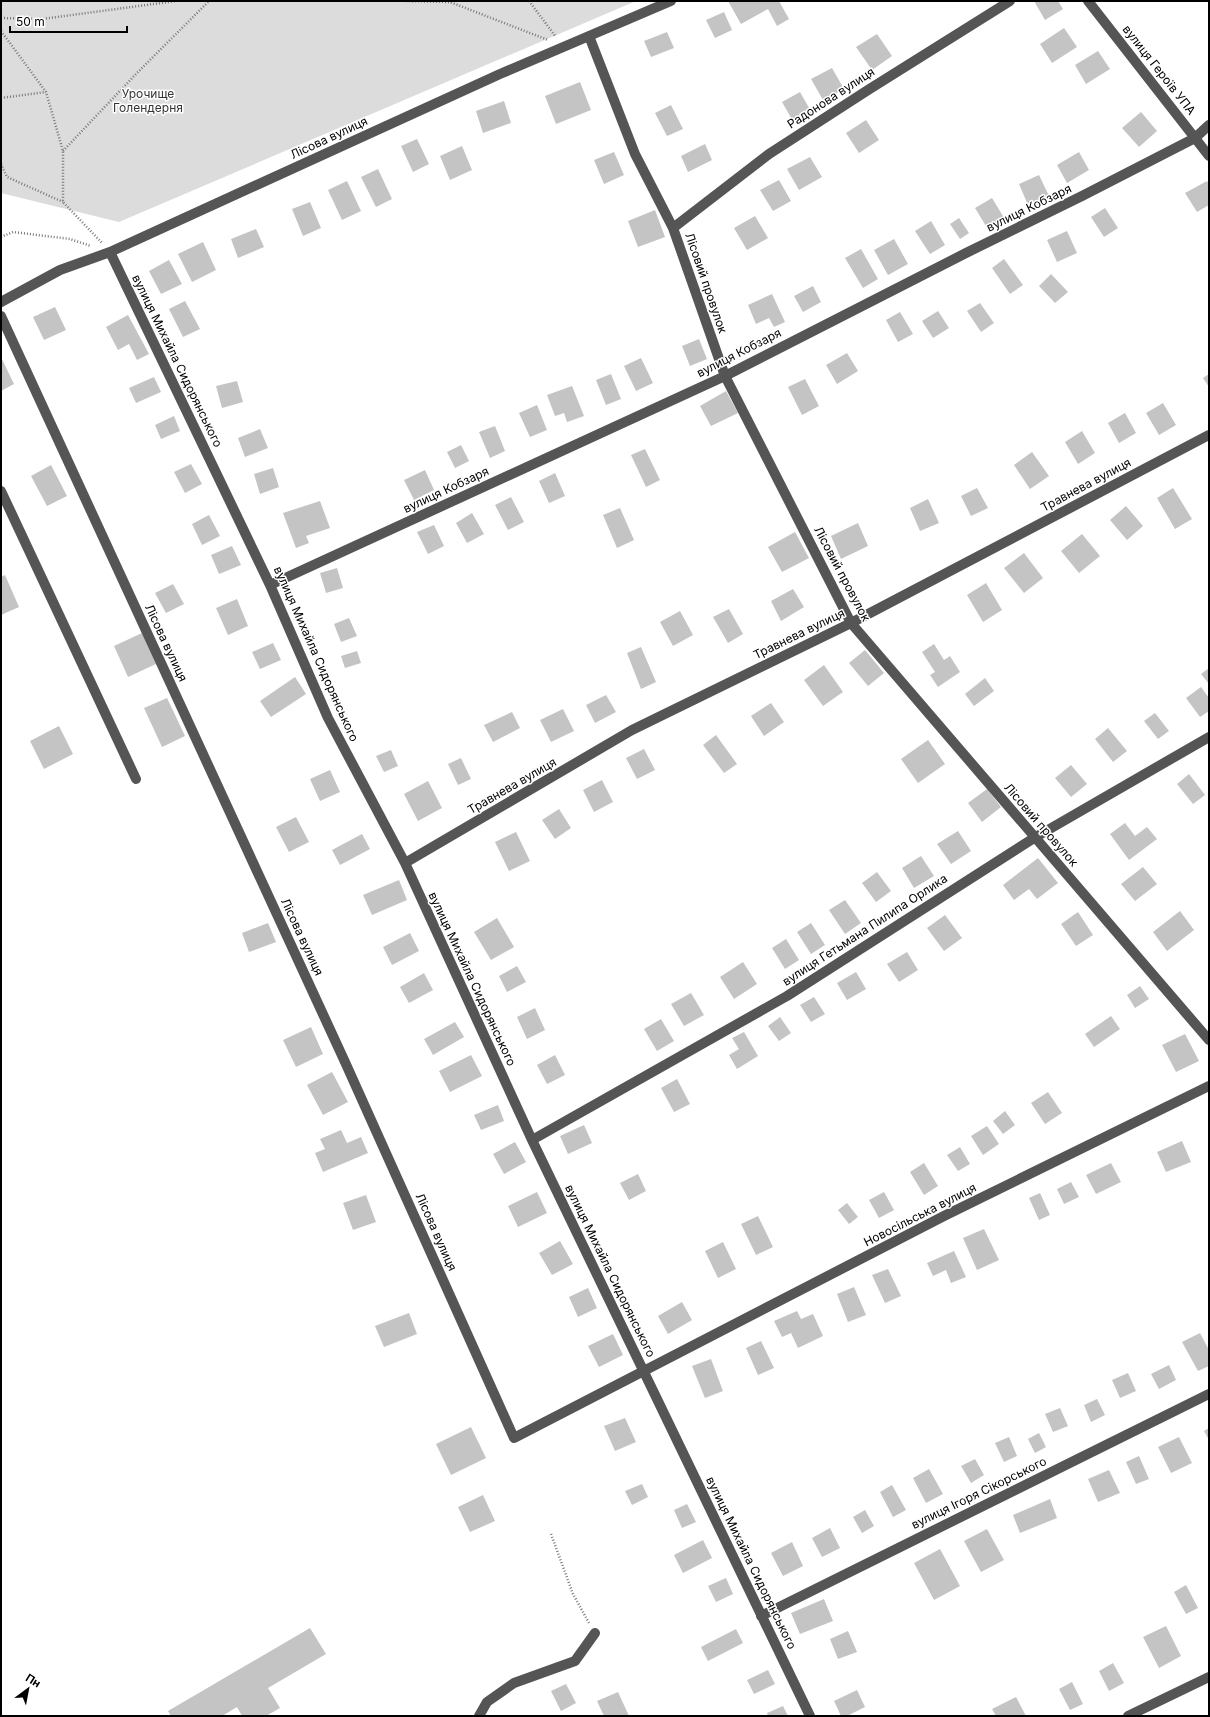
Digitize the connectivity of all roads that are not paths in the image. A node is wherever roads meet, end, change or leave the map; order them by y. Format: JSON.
{"nodes":[{"id":1,"x":671,"y":1,"type":"edge"},
{"id":2,"x":1010,"y":1,"type":"edge"},
{"id":3,"x":1088,"y":1,"type":"edge"},
{"id":4,"x":589,"y":36,"type":"junction"},
{"id":5,"x":1209,"y":126,"type":"edge"},
{"id":6,"x":1195,"y":138,"type":"junction"},
{"id":7,"x":1209,"y":156,"type":"edge"},
{"id":8,"x":673,"y":228,"type":"junction"},
{"id":9,"x":110,"y":252,"type":"junction"},
{"id":10,"x":1,"y":302,"type":"edge"},
{"id":11,"x":1,"y":316,"type":"edge"},
{"id":12,"x":725,"y":376,"type":"junction"},
{"id":13,"x":1209,"y":435,"type":"edge"},
{"id":14,"x":1,"y":491,"type":"edge"},
{"id":15,"x":270,"y":585,"type":"junction"},
{"id":16,"x":850,"y":623,"type":"junction"},
{"id":17,"x":1209,"y":737,"type":"edge"},
{"id":18,"x":136,"y":778,"type":"dead end"},
{"id":19,"x":1034,"y":838,"type":"junction"},
{"id":20,"x":405,"y":863,"type":"junction"},
{"id":21,"x":1209,"y":1040,"type":"edge"},
{"id":22,"x":1209,"y":1086,"type":"edge"},
{"id":23,"x":532,"y":1140,"type":"junction"},
{"id":24,"x":644,"y":1372,"type":"junction"},
{"id":25,"x":1209,"y":1394,"type":"edge"},
{"id":26,"x":761,"y":1616,"type":"junction"},
{"id":27,"x":595,"y":1633,"type":"road end"},
{"id":28,"x":1209,"y":1677,"type":"edge"},
{"id":29,"x":478,"y":1716,"type":"edge"},
{"id":30,"x":810,"y":1716,"type":"edge"},
{"id":31,"x":1128,"y":1716,"type":"edge"}],
"edges":[{"from":1,"to":4,"type":"street","name":"Лісова вулиця"},
{"from":2,"to":8,"type":"street","name":"Радонова вулиця"},
{"from":3,"to":6,"type":"street","name":"вулиця Героїв УПА"},
{"from":4,"to":8,"type":"street","name":"Лісовий провулок"},
{"from":4,"to":9,"type":"street","name":"Лісова вулиця"},
{"from":5,"to":6,"type":"street","name":"вулиця Кобзаря"},
{"from":6,"to":7,"type":"street","name":"вулиця Героїв УПА"},
{"from":6,"to":12,"type":"street","name":"вулиця Кобзаря"},
{"from":8,"to":12,"type":"street","name":"Лісовий провулок"},
{"from":9,"to":10,"type":"street","name":"Лісова вулиця"},
{"from":9,"to":15,"type":"street","name":"вулиця Михайла Сидорянського"},
{"from":11,"to":24,"type":"street","name":"Лісова вулиця"},
{"from":12,"to":15,"type":"street","name":"вулиця Кобзаря"},
{"from":12,"to":16,"type":"street","name":"Лісовий провулок"},
{"from":13,"to":16,"type":"street","name":"Травнева вулиця"},
{"from":14,"to":18,"type":"street"},
{"from":15,"to":20,"type":"street","name":"вулиця Михайла Сидорянського"},
{"from":16,"to":19,"type":"street","name":"Лісовий провулок"},
{"from":16,"to":20,"type":"street","name":"Травнева вулиця"},
{"from":17,"to":19,"type":"street","name":"вулиця Гетьмана Пилипа Орлика"},
{"from":19,"to":21,"type":"street","name":"Лісовий провулок"},
{"from":19,"to":23,"type":"street","name":"вулиця Гетьмана Пилипа Орлика"},
{"from":20,"to":23,"type":"street","name":"вулиця Михайла Сидорянського"},
{"from":22,"to":24,"type":"street","name":"Новосільська вулиця"},
{"from":23,"to":24,"type":"street","name":"вулиця Михайла Сидорянського"},
{"from":24,"to":26,"type":"street","name":"вулиця Михайла Сидорянського"},
{"from":25,"to":26,"type":"street","name":"вулиця Ігоря Сікорського"},
{"from":26,"to":30,"type":"street","name":"вулиця Михайла Сидорянського"},
{"from":27,"to":29,"type":"street"},
{"from":28,"to":31,"type":"street"}]}
